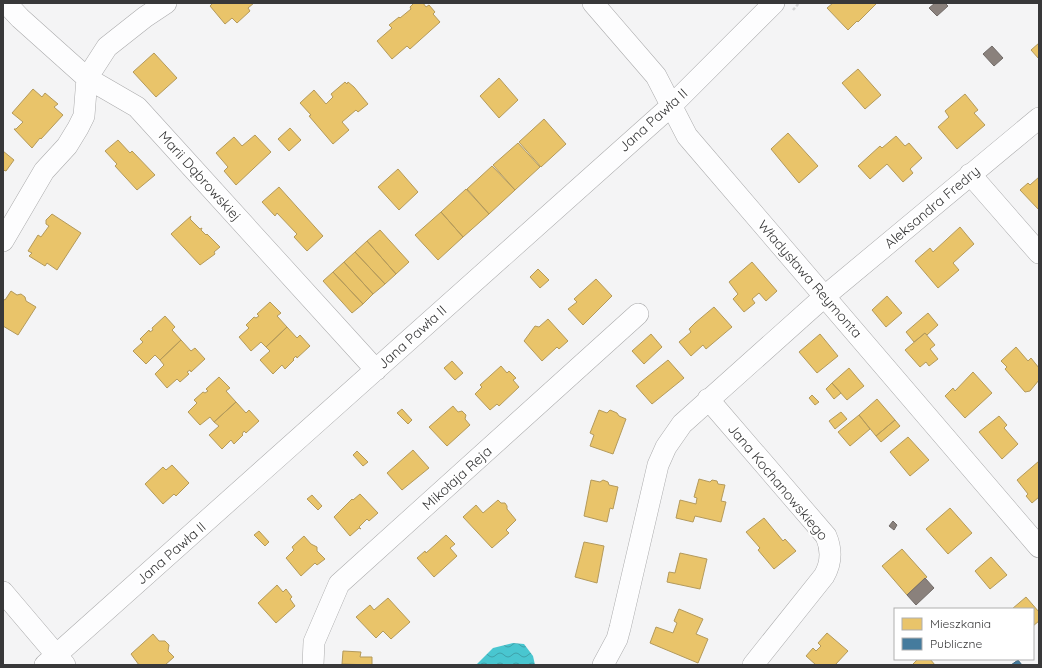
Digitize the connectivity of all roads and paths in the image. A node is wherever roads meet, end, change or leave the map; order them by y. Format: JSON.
{"nodes":[{"id":1,"x":6,"y":3,"type":"edge"},
{"id":2,"x":166,"y":3,"type":"edge"},
{"id":3,"x":593,"y":3,"type":"edge"},
{"id":4,"x":774,"y":3,"type":"edge"},
{"id":5,"x":87,"y":78,"type":"junction"},
{"id":6,"x":671,"y":106,"type":"junction"},
{"id":7,"x":1039,"y":118,"type":"edge"},
{"id":8,"x":970,"y":174,"type":"junction"},
{"id":9,"x":3,"y":241,"type":"edge"},
{"id":10,"x":1039,"y":253,"type":"edge"},
{"id":11,"x":825,"y":296,"type":"junction"},
{"id":12,"x":638,"y":314,"type":"dead end"},
{"id":13,"x":376,"y":370,"type":"junction"},
{"id":14,"x":708,"y":399,"type":"junction"},
{"id":15,"x":1039,"y":547,"type":"edge"},
{"id":16,"x":3,"y":592,"type":"edge"},
{"id":17,"x":55,"y":662,"type":"edge"},
{"id":18,"x":313,"y":665,"type":"edge"},
{"id":19,"x":603,"y":665,"type":"edge"},
{"id":20,"x":753,"y":665,"type":"edge"}],
"edges":[{"from":1,"to":5,"type":"street","name":"Marii Dąbrowskiej"},
{"from":2,"to":5,"type":"street"},
{"from":3,"to":6,"type":"street","name":"Władysława Reymonta"},
{"from":4,"to":6,"type":"street","name":"Jana Pawła II"},
{"from":5,"to":9,"type":"street"},
{"from":5,"to":13,"type":"street","name":"Marii Dąbrowskiej"},
{"from":6,"to":11,"type":"street","name":"Władysława Reymonta"},
{"from":6,"to":13,"type":"street","name":"Jana Pawła II"},
{"from":7,"to":8,"type":"street","name":"Aleksandra Fredry"},
{"from":8,"to":10,"type":"street"},
{"from":8,"to":11,"type":"street","name":"Aleksandra Fredry"},
{"from":11,"to":14,"type":"street"},
{"from":11,"to":15,"type":"street","name":"Władysława Reymonta"},
{"from":12,"to":18,"type":"street","name":"Mikołaja Reja"},
{"from":13,"to":17,"type":"street","name":"Jana Pawła II"},
{"from":14,"to":19,"type":"street"},
{"from":14,"to":20,"type":"street","name":"Jana Kochanowskiego"},
{"from":16,"to":17,"type":"street"}]}
